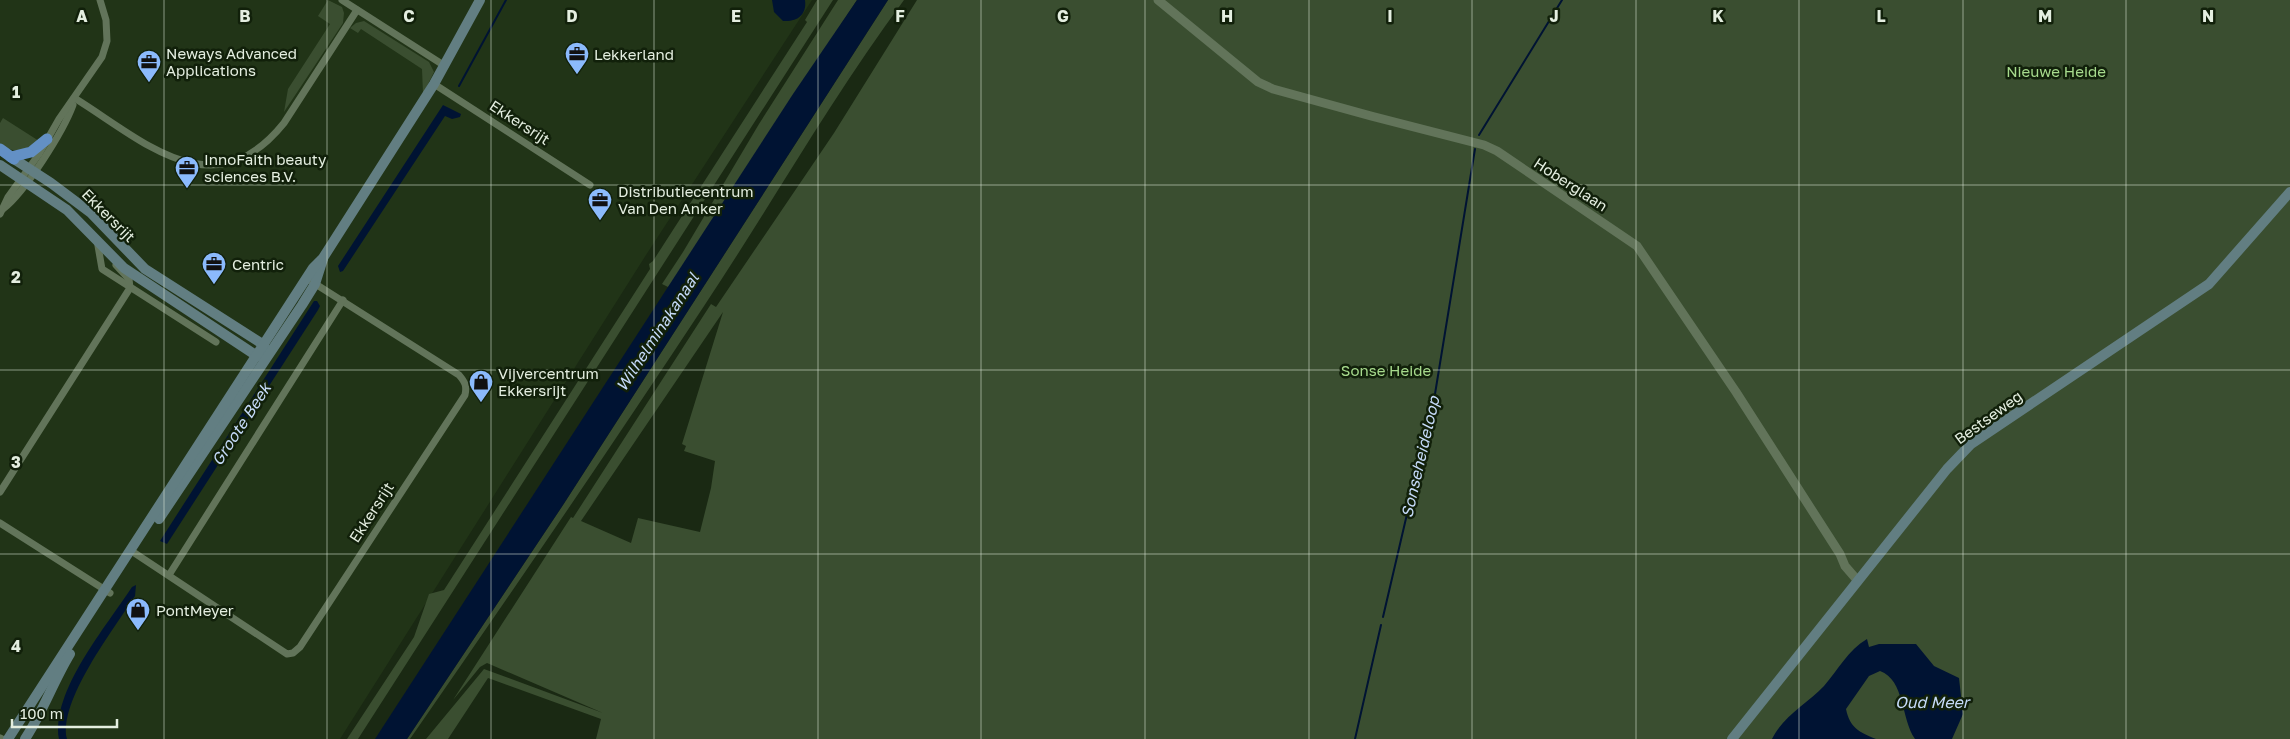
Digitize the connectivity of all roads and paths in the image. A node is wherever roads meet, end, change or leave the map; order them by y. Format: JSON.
{"nodes":[{"id":1,"x":100,"y":0,"type":"edge"},
{"id":2,"x":342,"y":0,"type":"edge"},
{"id":3,"x":480,"y":0,"type":"edge"},
{"id":4,"x":1158,"y":0,"type":"edge"},
{"id":5,"x":357,"y":10,"type":"junction"},
{"id":6,"x":445,"y":66,"type":"junction"},
{"id":7,"x":434,"y":84,"type":"junction"},
{"id":8,"x":76,"y":99,"type":"junction"},
{"id":9,"x":47,"y":139,"type":"junction"},
{"id":10,"x":0,"y":149,"type":"edge"},
{"id":11,"x":13,"y":158,"type":"junction"},
{"id":12,"x":0,"y":165,"type":"edge"},
{"id":13,"x":31,"y":170,"type":"junction"},
{"id":14,"x":24,"y":180,"type":"junction"},
{"id":15,"x":590,"y":185,"type":"dead end"},
{"id":16,"x":2290,"y":192,"type":"edge"},
{"id":17,"x":1,"y":212,"type":"edge"},
{"id":18,"x":96,"y":240,"type":"junction"},
{"id":19,"x":114,"y":257,"type":"junction"},
{"id":20,"x":311,"y":281,"type":"junction"},
{"id":21,"x":130,"y":288,"type":"junction"},
{"id":22,"x":343,"y":300,"type":"junction"},
{"id":23,"x":216,"y":342,"type":"dead end"},
{"id":24,"x":263,"y":352,"type":"junction"},
{"id":25,"x":0,"y":492,"type":"edge"},
{"id":26,"x":0,"y":523,"type":"edge"},
{"id":27,"x":133,"y":552,"type":"junction"},
{"id":28,"x":168,"y":575,"type":"junction"},
{"id":29,"x":1858,"y":581,"type":"junction"},
{"id":30,"x":107,"y":592,"type":"junction"},
{"id":31,"x":8,"y":739,"type":"edge"},
{"id":32,"x":25,"y":739,"type":"edge"},
{"id":33,"x":1732,"y":739,"type":"edge"}],
"edges":[{"from":1,"to":8,"type":"street"},
{"from":2,"to":5,"type":"street"},
{"from":3,"to":6,"type":"main road"},
{"from":4,"to":29,"type":"street","name":"Hoberglaan"},
{"from":5,"to":6,"type":"street"},
{"from":5,"to":8,"type":"street"},
{"from":6,"to":7,"type":"main road"},
{"from":7,"to":15,"type":"street","name":"Ekkersrijt"},
{"from":7,"to":20,"type":"main road"},
{"from":8,"to":9,"type":"street"},
{"from":8,"to":13,"type":"street"},
{"from":9,"to":11,"type":"highway"},
{"from":9,"to":13,"type":"street"},
{"from":10,"to":11,"type":"highway","name":"Ekkersrijt"},
{"from":11,"to":13,"type":"main road","name":"Ekkersrijt"},
{"from":12,"to":14,"type":"main road","name":"Ekkersrijt"},
{"from":13,"to":14,"type":"street"},
{"from":13,"to":24,"type":"main road","name":"Ekkersrijt"},
{"from":14,"to":17,"type":"street"},
{"from":14,"to":18,"type":"main road","name":"Ekkersrijt"},
{"from":16,"to":29,"type":"main road","name":"Bestseweg"},
{"from":18,"to":19,"type":"main road","name":"Ekkersrijt"},
{"from":18,"to":21,"type":"street","name":"Ekkersrijt"},
{"from":19,"to":21,"type":"street","name":"Ekkersrijt"},
{"from":19,"to":24,"type":"main road","name":"Ekkersrijt"},
{"from":20,"to":22,"type":"street","name":"Ekkersrijt"},
{"from":20,"to":24,"type":"main road"},
{"from":21,"to":23,"type":"street","name":"Ekkersrijt"},
{"from":21,"to":25,"type":"street"},
{"from":22,"to":28,"type":"street"},
{"from":22,"to":28,"type":"street","name":"Ekkersrijt"},
{"from":24,"to":27,"type":"main road"},
{"from":26,"to":30,"type":"street"},
{"from":27,"to":28,"type":"street","name":"Ekkersrijt"},
{"from":27,"to":30,"type":"main road"},
{"from":29,"to":33,"type":"main road","name":"Bestseweg"},
{"from":30,"to":31,"type":"main road"},
{"from":30,"to":32,"type":"main road"}]}
